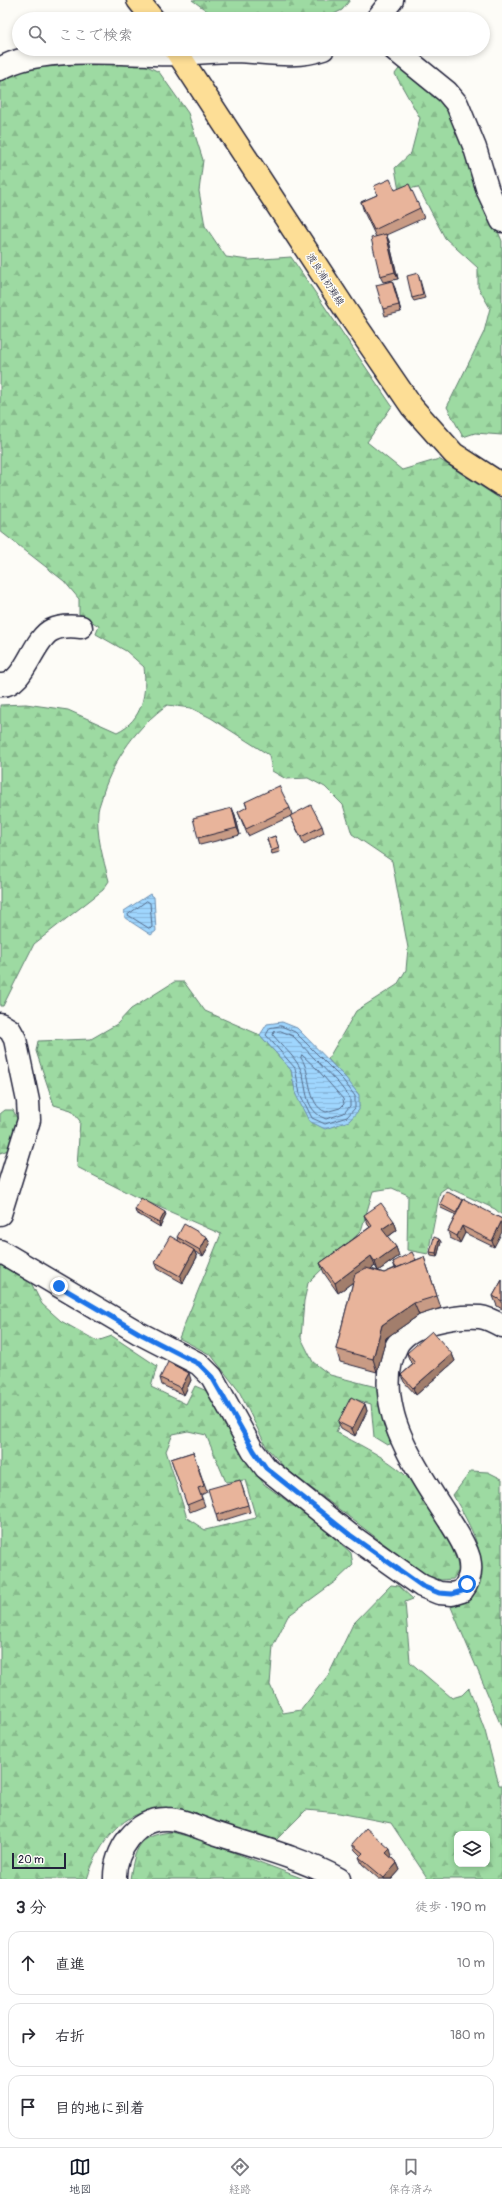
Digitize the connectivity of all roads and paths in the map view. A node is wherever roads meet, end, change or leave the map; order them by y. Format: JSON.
{"nodes":[{"id":1,"x":138,"y":0,"type":"edge"},
{"id":2,"x":392,"y":0,"type":"edge"},
{"id":3,"x":147,"y":12,"type":"edge"},
{"id":4,"x":383,"y":12,"type":"edge"},
{"id":5,"x":52,"y":56,"type":"edge"},
{"id":6,"x":180,"y":56,"type":"edge"},
{"id":7,"x":403,"y":56,"type":"edge"},
{"id":8,"x":0,"y":69,"type":"edge"},
{"id":9,"x":502,"y":221,"type":"edge"},
{"id":10,"x":502,"y":485,"type":"edge"},
{"id":11,"x":81,"y":627,"type":"dead end"},
{"id":12,"x":0,"y":685,"type":"edge"},
{"id":13,"x":0,"y":1024,"type":"edge"},
{"id":14,"x":0,"y":1214,"type":"edge"},
{"id":15,"x":0,"y":1250,"type":"edge"},
{"id":16,"x":502,"y":1326,"type":"edge"},
{"id":17,"x":115,"y":1879,"type":"edge"},
{"id":18,"x":339,"y":1879,"type":"edge"}],
"edges":[{"from":1,"to":3,"type":"main road"},
{"from":2,"to":4,"type":"street"},
{"from":5,"to":8,"type":"street"},
{"from":6,"to":10,"type":"main road","name":"渡良浦初瀬線"},
{"from":7,"to":9,"type":"street"},
{"from":11,"to":12,"type":"street"},
{"from":13,"to":14,"type":"street"},
{"from":15,"to":16,"type":"street"},
{"from":17,"to":18,"type":"street"}]}
